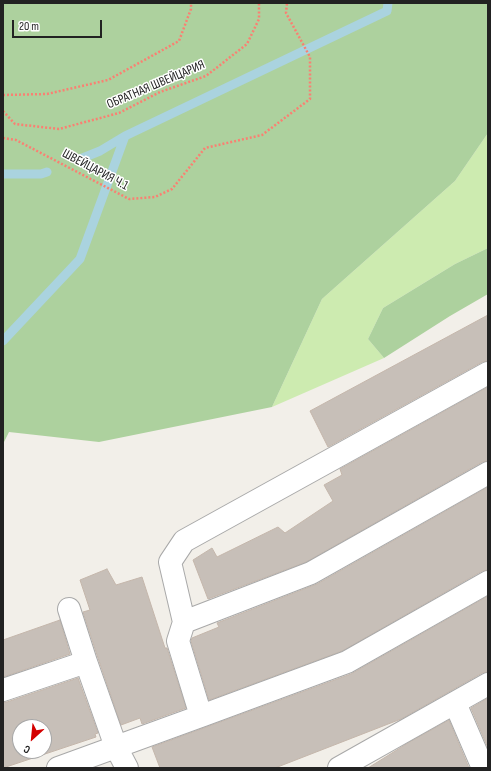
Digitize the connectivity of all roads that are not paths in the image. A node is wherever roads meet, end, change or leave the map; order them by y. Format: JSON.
{"nodes":[{"id":1,"x":488,"y":373,"type":"edge"},
{"id":2,"x":488,"y":474,"type":"edge"},
{"id":3,"x":488,"y":582,"type":"edge"},
{"id":4,"x":69,"y":609,"type":"dead end"},
{"id":5,"x":184,"y":622,"type":"junction"},
{"id":6,"x":86,"y":662,"type":"junction"},
{"id":7,"x":488,"y":684,"type":"edge"},
{"id":8,"x":3,"y":690,"type":"edge"},
{"id":9,"x":455,"y":703,"type":"junction"},
{"id":10,"x":201,"y":716,"type":"junction"},
{"id":11,"x":116,"y":747,"type":"junction"},
{"id":12,"x":58,"y":768,"type":"edge"},
{"id":13,"x":127,"y":768,"type":"edge"},
{"id":14,"x":339,"y":768,"type":"edge"},
{"id":15,"x":483,"y":768,"type":"edge"}],
"edges":[{"from":1,"to":5,"type":"lane"},
{"from":2,"to":5,"type":"lane"},
{"from":3,"to":10,"type":"lane"},
{"from":4,"to":6,"type":"lane"},
{"from":5,"to":10,"type":"lane"},
{"from":6,"to":8,"type":"lane"},
{"from":6,"to":11,"type":"lane"},
{"from":7,"to":9,"type":"lane"},
{"from":9,"to":14,"type":"lane"},
{"from":9,"to":15,"type":"lane"},
{"from":10,"to":11,"type":"lane"},
{"from":11,"to":12,"type":"lane"},
{"from":11,"to":13,"type":"lane"}]}
